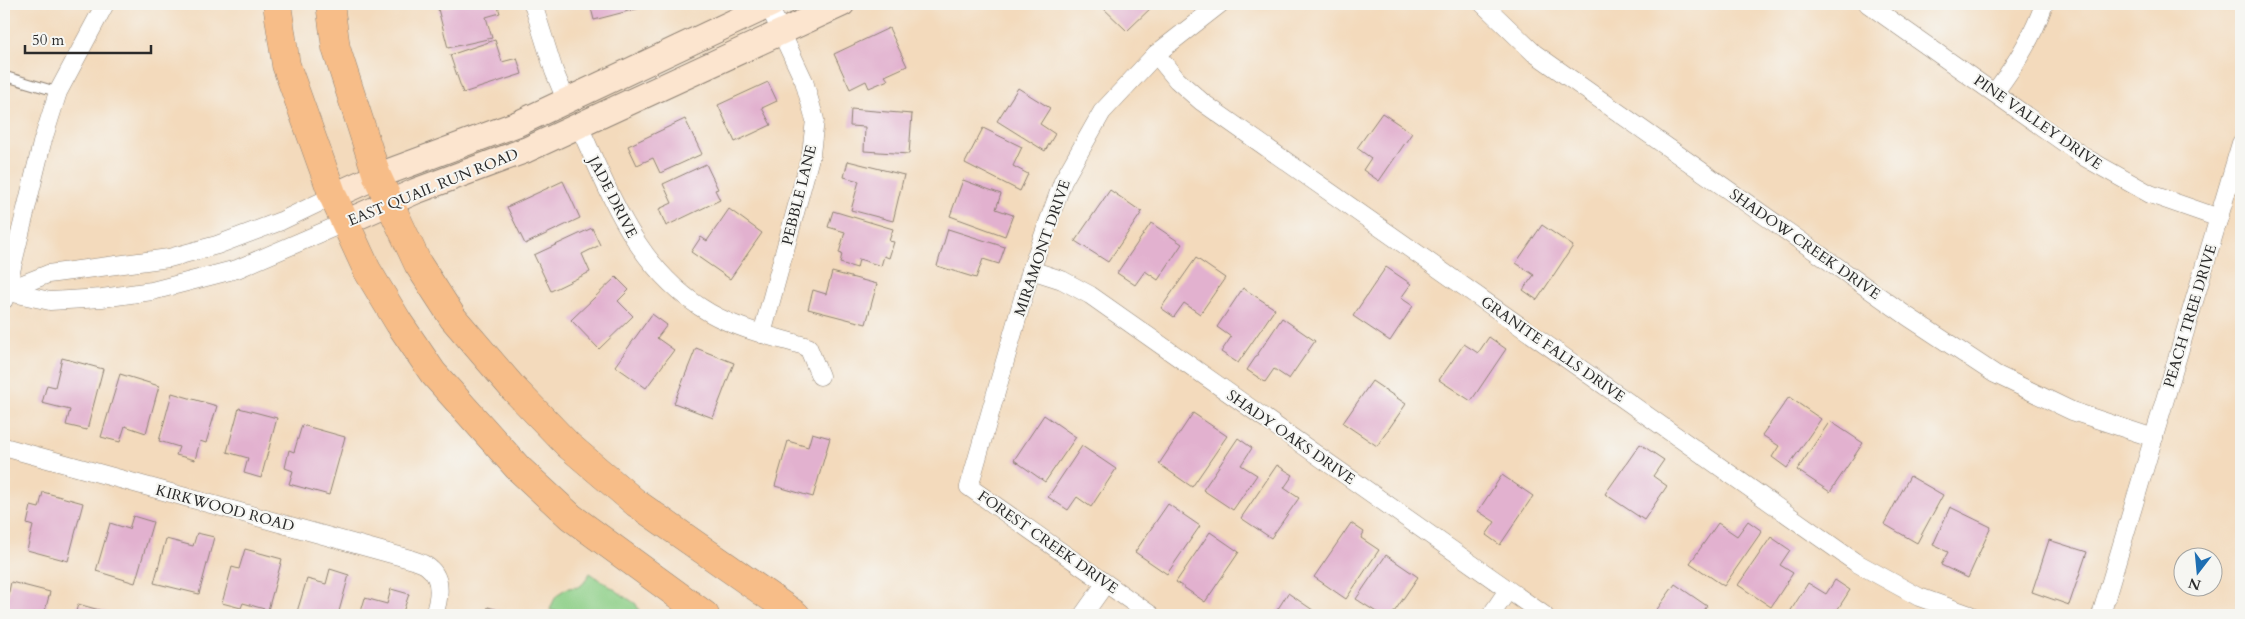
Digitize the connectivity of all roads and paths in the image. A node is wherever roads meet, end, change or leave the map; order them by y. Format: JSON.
{"nodes":[{"id":1,"x":105,"y":4,"type":"edge"},
{"id":2,"x":277,"y":4,"type":"edge"},
{"id":3,"x":330,"y":4,"type":"edge"},
{"id":4,"x":533,"y":4,"type":"edge"},
{"id":5,"x":770,"y":4,"type":"edge"},
{"id":6,"x":842,"y":4,"type":"edge"},
{"id":7,"x":1220,"y":4,"type":"edge"},
{"id":8,"x":1483,"y":4,"type":"edge"},
{"id":9,"x":1868,"y":4,"type":"edge"},
{"id":10,"x":2044,"y":4,"type":"edge"},
{"id":11,"x":780,"y":32,"type":"junction"},
{"id":12,"x":1156,"y":54,"type":"junction"},
{"id":13,"x":4,"y":76,"type":"edge"},
{"id":14,"x":58,"y":92,"type":"junction"},
{"id":15,"x":1995,"y":92,"type":"junction"},
{"id":16,"x":566,"y":100,"type":"junction"},
{"id":17,"x":579,"y":126,"type":"junction"},
{"id":18,"x":2241,"y":143,"type":"edge"},
{"id":19,"x":377,"y":176,"type":"junction"},
{"id":20,"x":334,"y":196,"type":"junction"},
{"id":21,"x":388,"y":204,"type":"junction"},
{"id":22,"x":2219,"y":218,"type":"junction"},
{"id":23,"x":346,"y":222,"type":"junction"},
{"id":24,"x":1031,"y":270,"type":"junction"},
{"id":25,"x":4,"y":294,"type":"edge"},
{"id":26,"x":762,"y":334,"type":"junction"},
{"id":27,"x":820,"y":376,"type":"dead end"},
{"id":28,"x":2154,"y":438,"type":"junction"},
{"id":29,"x":4,"y":447,"type":"edge"},
{"id":30,"x":969,"y":487,"type":"joint"},
{"id":31,"x":1105,"y":584,"type":"junction"},
{"id":32,"x":1508,"y":590,"type":"junction"},
{"id":33,"x":691,"y":611,"type":"edge"},
{"id":34,"x":434,"y":615,"type":"edge"},
{"id":35,"x":796,"y":615,"type":"edge"},
{"id":36,"x":1083,"y":615,"type":"edge"},
{"id":37,"x":1151,"y":615,"type":"edge"},
{"id":38,"x":1491,"y":615,"type":"edge"},
{"id":39,"x":1544,"y":615,"type":"edge"},
{"id":40,"x":1970,"y":615,"type":"edge"},
{"id":41,"x":2101,"y":615,"type":"edge"}],
"edges":[{"from":1,"to":14,"type":"street"},
{"from":2,"to":20,"type":"main road"},
{"from":3,"to":19,"type":"main road"},
{"from":4,"to":16,"type":"street"},
{"from":5,"to":11,"type":"street","name":"PEBBLE LANE"},
{"from":5,"to":16,"type":"street","name":"EAST QUAIL RUN ROAD"},
{"from":6,"to":11,"type":"street","name":"EAST QUAIL RUN ROAD"},
{"from":7,"to":12,"type":"street","name":"MIRAMONT DRIVE"},
{"from":8,"to":28,"type":"street","name":"SHADOW CREEK DRIVE"},
{"from":9,"to":15,"type":"street","name":"PINE VALLEY DRIVE"},
{"from":10,"to":15,"type":"street"},
{"from":11,"to":17,"type":"street","name":"EAST QUAIL RUN ROAD"},
{"from":11,"to":26,"type":"street","name":"PEBBLE LANE"},
{"from":12,"to":24,"type":"street","name":"MIRAMONT DRIVE"},
{"from":12,"to":40,"type":"street","name":"GRANITE FALLS DRIVE"},
{"from":13,"to":14,"type":"lane"},
{"from":14,"to":25,"type":"street"},
{"from":15,"to":22,"type":"street","name":"PINE VALLEY DRIVE"},
{"from":16,"to":19,"type":"street","name":"EAST QUAIL RUN ROAD"},
{"from":17,"to":21,"type":"street","name":"EAST QUAIL RUN ROAD"},
{"from":17,"to":26,"type":"street","name":"JADE DRIVE"},
{"from":18,"to":22,"type":"street","name":"PEACH TREE DRIVE"},
{"from":19,"to":20,"type":"street","name":"EAST QUAIL RUN ROAD"},
{"from":19,"to":21,"type":"main road"},
{"from":20,"to":23,"type":"main road"},
{"from":20,"to":25,"type":"street","name":"EAST QUAIL RUN ROAD"},
{"from":21,"to":23,"type":"street","name":"EAST QUAIL RUN ROAD"},
{"from":21,"to":35,"type":"main road"},
{"from":22,"to":28,"type":"street","name":"PEACH TREE DRIVE"},
{"from":23,"to":25,"type":"street","name":"EAST QUAIL RUN ROAD"},
{"from":23,"to":33,"type":"main road"},
{"from":24,"to":30,"type":"street","name":"MIRAMONT DRIVE"},
{"from":24,"to":32,"type":"street","name":"SHADY OAKS DRIVE"},
{"from":26,"to":27,"type":"street","name":"JADE DRIVE"},
{"from":28,"to":41,"type":"street","name":"PEACH TREE DRIVE"},
{"from":29,"to":34,"type":"street","name":"KIRKWOOD ROAD"},
{"from":30,"to":31,"type":"street","name":"FOREST CREEK DRIVE"},
{"from":31,"to":36,"type":"street"},
{"from":31,"to":37,"type":"street","name":"FOREST CREEK DRIVE"},
{"from":32,"to":38,"type":"street"},
{"from":32,"to":39,"type":"street","name":"SHADY OAKS DRIVE"}]}
